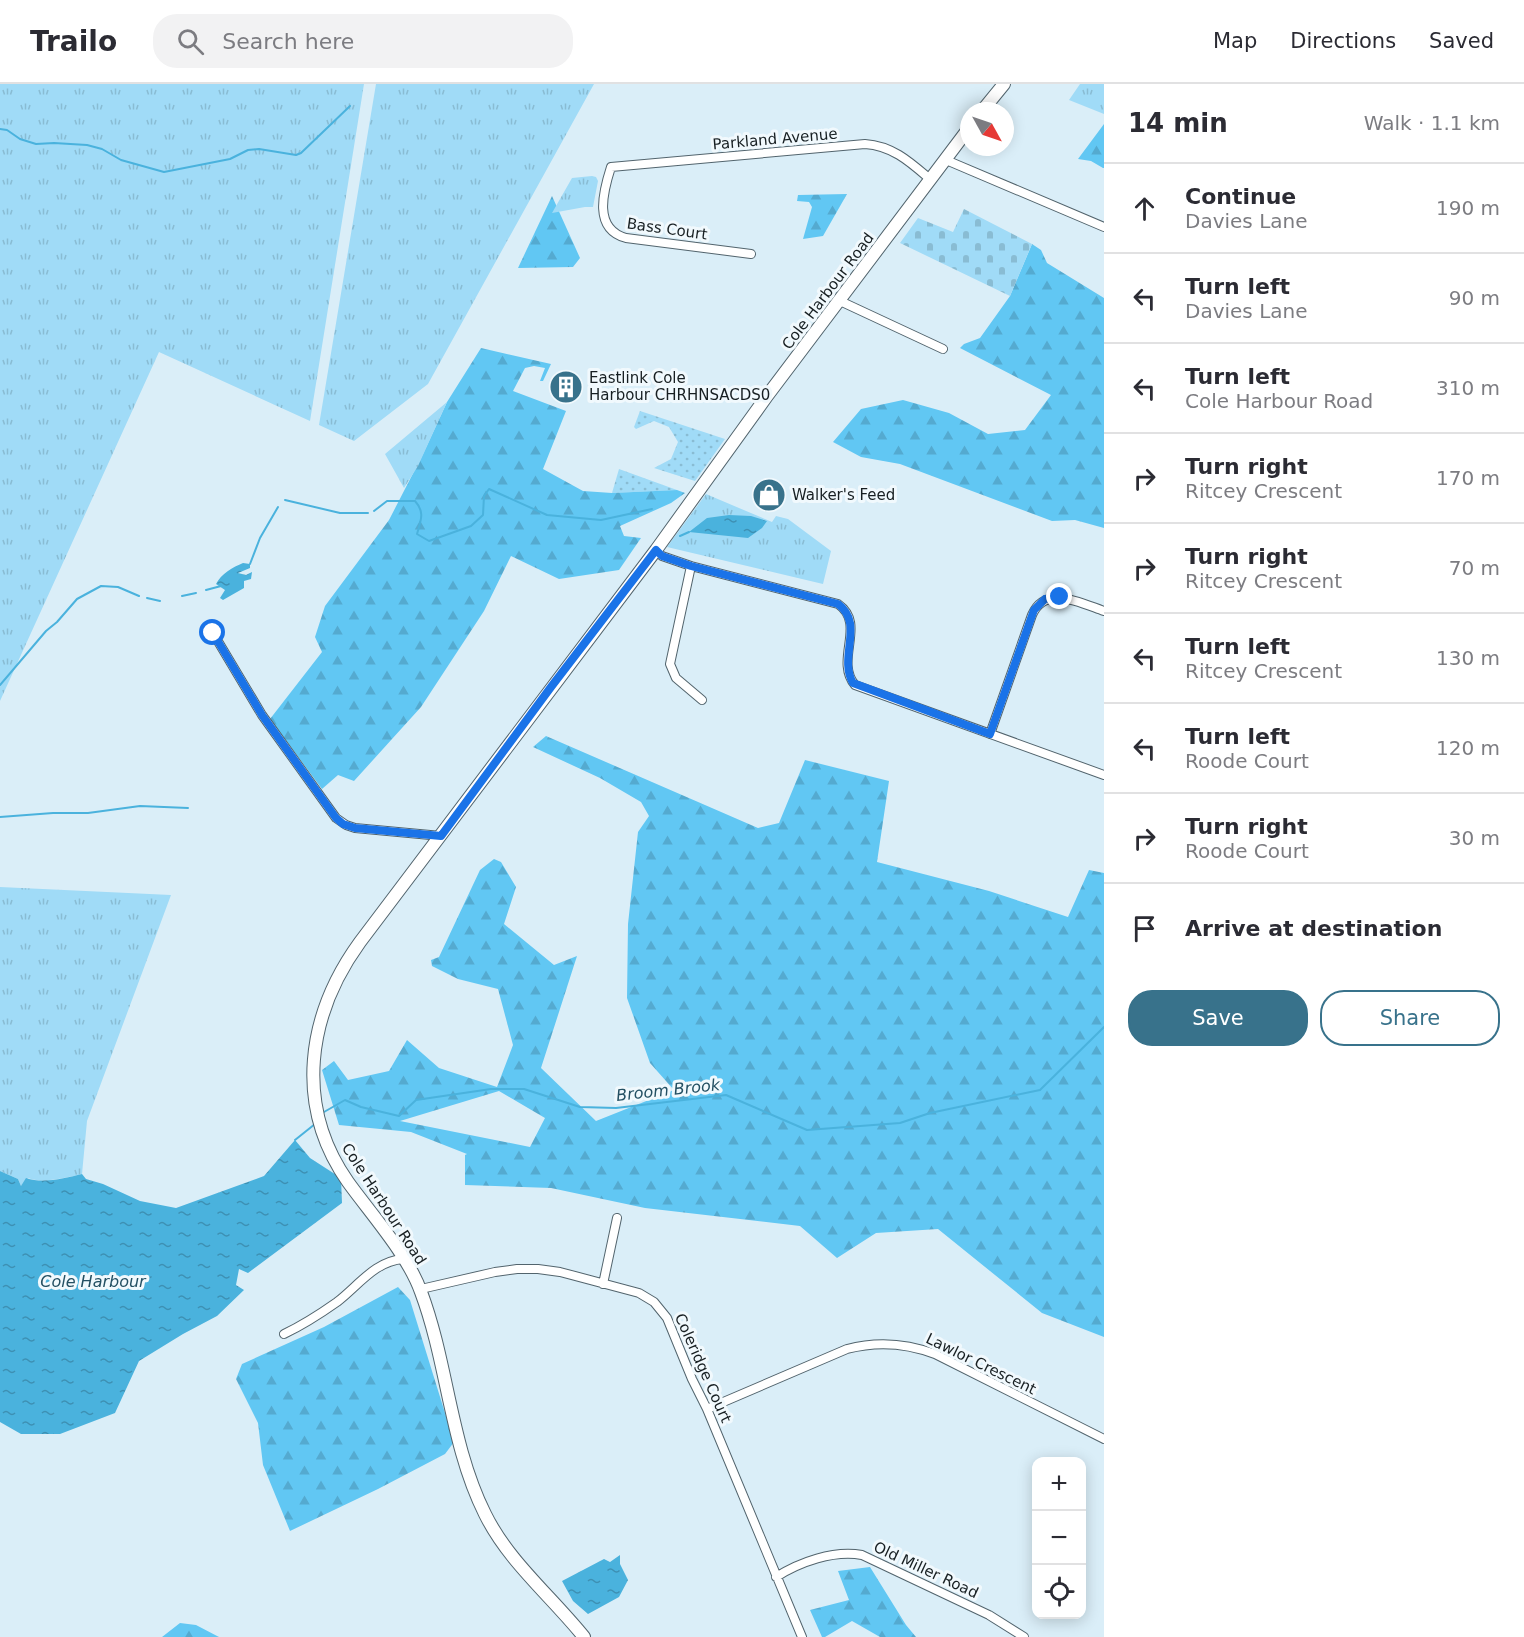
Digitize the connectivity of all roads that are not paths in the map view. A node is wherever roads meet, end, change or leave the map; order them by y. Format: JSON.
{"nodes":[{"id":1,"x":1004,"y":84,"type":"edge"},
{"id":2,"x":989,"y":102,"type":"edge"},
{"id":3,"x":960,"y":141,"type":"edge"},
{"id":4,"x":946,"y":160,"type":"junction"},
{"id":5,"x":611,"y":167,"type":"joint"},
{"id":6,"x":931,"y":180,"type":"junction"},
{"id":7,"x":1104,"y":227,"type":"edge"},
{"id":8,"x":751,"y":254,"type":"dead end"},
{"id":9,"x":840,"y":301,"type":"junction"},
{"id":10,"x":943,"y":349,"type":"dead end"},
{"id":11,"x":656,"y":550,"type":"junction"},
{"id":12,"x":691,"y":566,"type":"junction"},
{"id":13,"x":1104,"y":611,"type":"edge"},
{"id":14,"x":213,"y":633,"type":"dead end"},
{"id":15,"x":702,"y":700,"type":"dead end"},
{"id":16,"x":990,"y":734,"type":"junction"},
{"id":17,"x":1104,"y":774,"type":"edge"},
{"id":18,"x":441,"y":836,"type":"junction"},
{"id":19,"x":617,"y":1218,"type":"dead end"},
{"id":20,"x":404,"y":1259,"type":"junction"},
{"id":21,"x":603,"y":1284,"type":"junction"},
{"id":22,"x":421,"y":1289,"type":"junction"},
{"id":23,"x":285,"y":1334,"type":"dead end"},
{"id":24,"x":707,"y":1409,"type":"junction"},
{"id":25,"x":1104,"y":1438,"type":"edge"},
{"id":26,"x":776,"y":1577,"type":"junction"},
{"id":27,"x":584,"y":1637,"type":"edge"},
{"id":28,"x":802,"y":1637,"type":"edge"},
{"id":29,"x":1024,"y":1637,"type":"edge"}],
"edges":[{"from":1,"to":2,"type":"main road"},
{"from":3,"to":4,"type":"main road","name":"Cole Harbour Road"},
{"from":4,"to":6,"type":"main road","name":"Cole Harbour Road"},
{"from":4,"to":7,"type":"street"},
{"from":5,"to":6,"type":"street","name":"Parkland Avenue"},
{"from":5,"to":8,"type":"street","name":"Bass Court"},
{"from":6,"to":9,"type":"main road","name":"Cole Harbour Road"},
{"from":9,"to":10,"type":"street"},
{"from":9,"to":11,"type":"main road","name":"Cole Harbour Road"},
{"from":11,"to":12,"type":"street"},
{"from":11,"to":18,"type":"main road","name":"Cole Harbour Road"},
{"from":12,"to":15,"type":"street"},
{"from":12,"to":16,"type":"street"},
{"from":13,"to":16,"type":"street"},
{"from":14,"to":18,"type":"street"},
{"from":16,"to":17,"type":"street"},
{"from":18,"to":20,"type":"main road","name":"Cole Harbour Road"},
{"from":19,"to":21,"type":"street"},
{"from":20,"to":22,"type":"main road","name":"Cole Harbour Road"},
{"from":20,"to":23,"type":"street"},
{"from":21,"to":22,"type":"street","name":"Coleridge Court"},
{"from":21,"to":24,"type":"street","name":"Coleridge Court"},
{"from":22,"to":27,"type":"main road","name":"Cole Harbour Road"},
{"from":24,"to":25,"type":"street","name":"Lawlor Crescent"},
{"from":24,"to":26,"type":"street","name":"Coleridge Court"},
{"from":26,"to":28,"type":"street","name":"Coleridge Court"},
{"from":26,"to":29,"type":"street","name":"Old Miller Road"}]}
